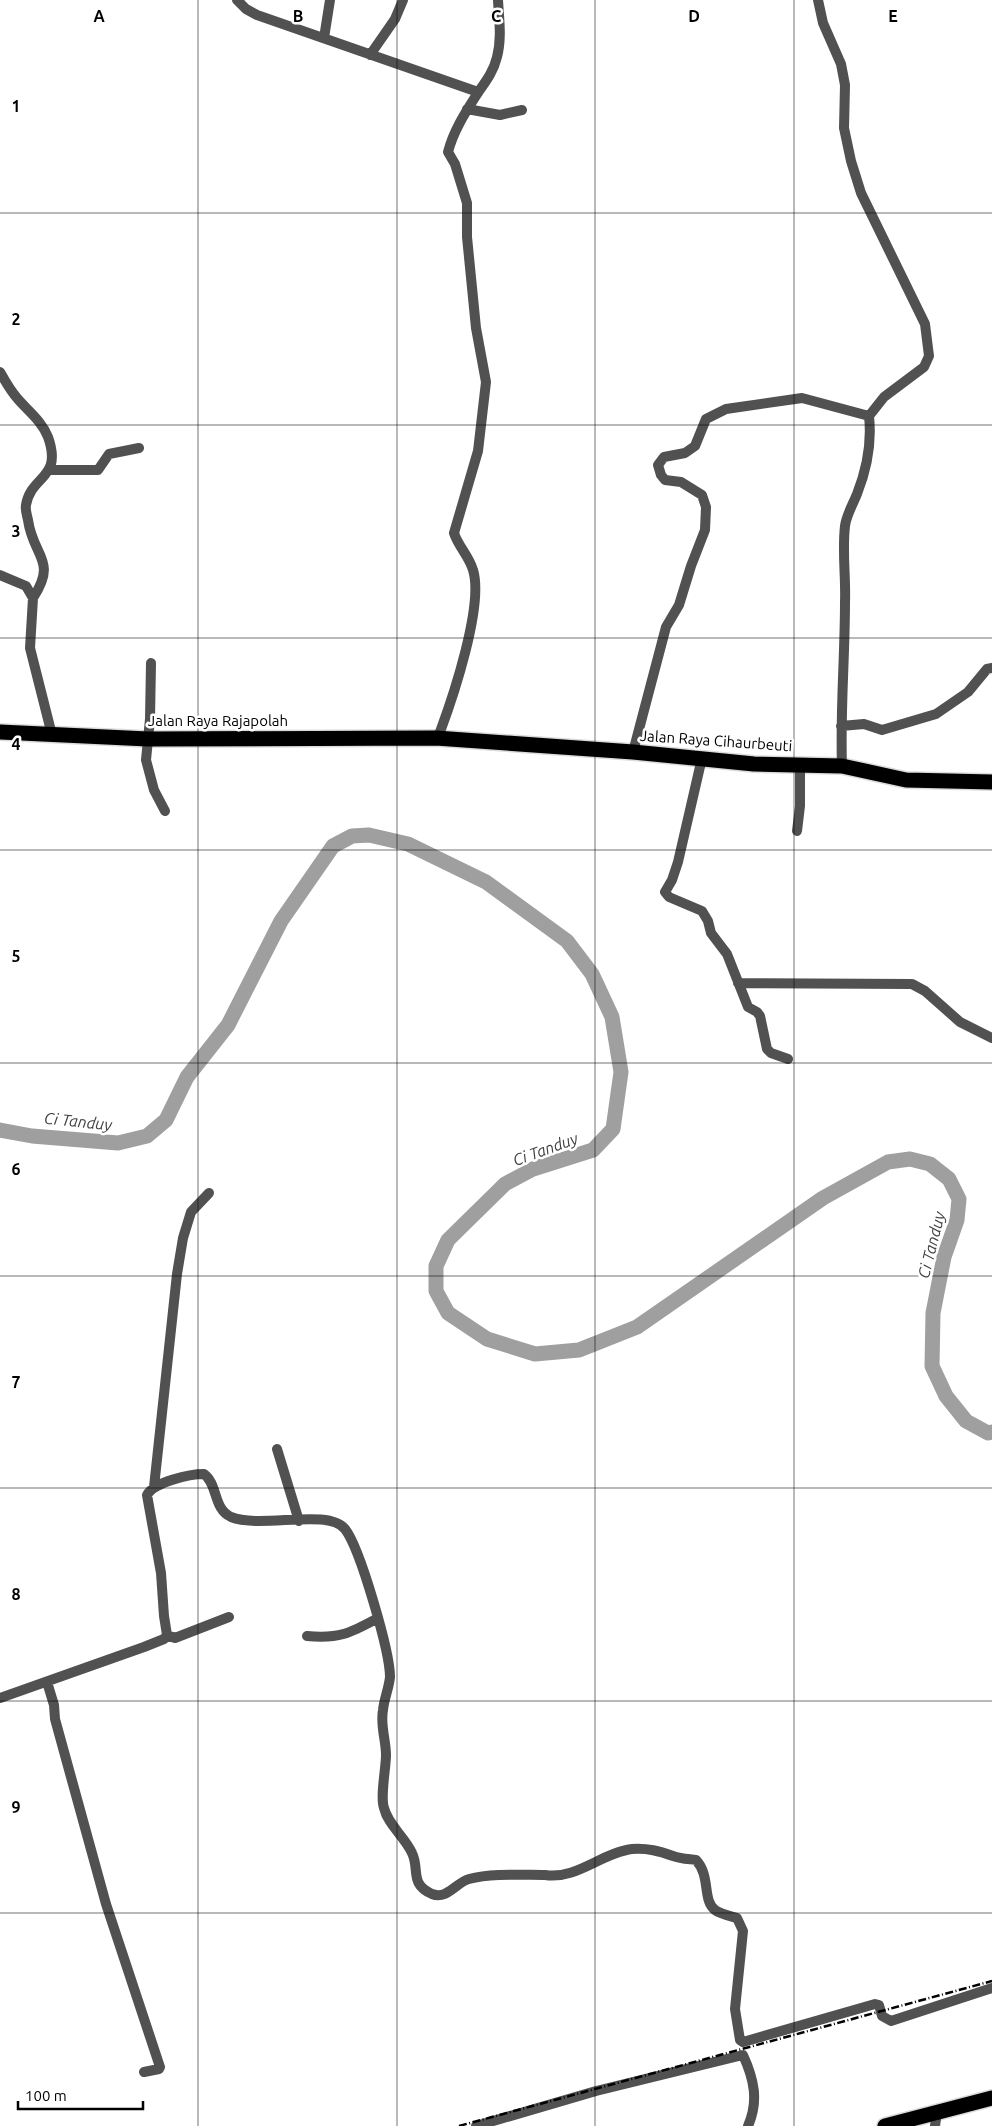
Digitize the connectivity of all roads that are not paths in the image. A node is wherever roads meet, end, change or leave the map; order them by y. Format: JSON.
{"nodes":[{"id":1,"x":237,"y":0,"type":"edge"},
{"id":2,"x":330,"y":0,"type":"edge"},
{"id":3,"x":403,"y":0,"type":"edge"},
{"id":4,"x":498,"y":0,"type":"edge"},
{"id":5,"x":818,"y":0,"type":"edge"},
{"id":6,"x":324,"y":38,"type":"junction"},
{"id":7,"x":370,"y":55,"type":"junction"},
{"id":8,"x":478,"y":92,"type":"junction"},
{"id":9,"x":467,"y":109,"type":"junction"},
{"id":10,"x":522,"y":110,"type":"dead end"},
{"id":11,"x":0,"y":372,"type":"edge"},
{"id":12,"x":869,"y":416,"type":"junction"},
{"id":13,"x":139,"y":448,"type":"dead end"},
{"id":14,"x":50,"y":470,"type":"junction"},
{"id":15,"x":0,"y":575,"type":"edge"},
{"id":16,"x":33,"y":598,"type":"junction"},
{"id":17,"x":151,"y":663,"type":"dead end"},
{"id":18,"x":992,"y":668,"type":"edge"},
{"id":19,"x":841,"y":726,"type":"junction"},
{"id":20,"x":0,"y":732,"type":"edge"},
{"id":21,"x":52,"y":735,"type":"junction"},
{"id":22,"x":436,"y":738,"type":"junction"},
{"id":23,"x":148,"y":739,"type":"junction"},
{"id":24,"x":633,"y":752,"type":"junction"},
{"id":25,"x":702,"y":758,"type":"junction"},
{"id":26,"x":800,"y":764,"type":"junction"},
{"id":27,"x":842,"y":766,"type":"junction"},
{"id":28,"x":992,"y":782,"type":"edge"},
{"id":29,"x":165,"y":811,"type":"dead end"},
{"id":30,"x":797,"y":831,"type":"dead end"},
{"id":31,"x":738,"y":983,"type":"junction"},
{"id":32,"x":992,"y":1038,"type":"edge"},
{"id":33,"x":788,"y":1059,"type":"dead end"},
{"id":34,"x":209,"y":1193,"type":"dead end"},
{"id":35,"x":276,"y":1450,"type":"dead end"},
{"id":36,"x":154,"y":1487,"type":"junction"},
{"id":37,"x":299,"y":1521,"type":"junction"},
{"id":38,"x":230,"y":1617,"type":"dead end"},
{"id":39,"x":378,"y":1618,"type":"junction"},
{"id":40,"x":168,"y":1635,"type":"junction"},
{"id":41,"x":307,"y":1636,"type":"dead end"},
{"id":42,"x":47,"y":1682,"type":"junction"},
{"id":43,"x":0,"y":1698,"type":"edge"},
{"id":44,"x":992,"y":1988,"type":"edge"},
{"id":45,"x":144,"y":2072,"type":"dead end"},
{"id":46,"x":992,"y":2098,"type":"edge"},
{"id":47,"x":936,"y":2119,"type":"edge"},
{"id":48,"x":476,"y":2126,"type":"edge"},
{"id":49,"x":748,"y":2126,"type":"edge"},
{"id":50,"x":885,"y":2126,"type":"edge"}],
"edges":[{"from":1,"to":6,"type":"street"},
{"from":2,"to":6,"type":"street"},
{"from":3,"to":7,"type":"street"},
{"from":4,"to":8,"type":"street"},
{"from":5,"to":12,"type":"street"},
{"from":6,"to":7,"type":"street"},
{"from":7,"to":8,"type":"street"},
{"from":8,"to":9,"type":"street"},
{"from":9,"to":10,"type":"street"},
{"from":9,"to":22,"type":"street"},
{"from":11,"to":14,"type":"street"},
{"from":12,"to":19,"type":"street"},
{"from":12,"to":24,"type":"street"},
{"from":13,"to":14,"type":"street"},
{"from":14,"to":16,"type":"street"},
{"from":15,"to":16,"type":"street"},
{"from":16,"to":21,"type":"street"},
{"from":17,"to":23,"type":"street"},
{"from":18,"to":19,"type":"street"},
{"from":19,"to":27,"type":"street"},
{"from":20,"to":21,"type":"highway","name":"Jalan Raya Rajapolah"},
{"from":21,"to":23,"type":"highway","name":"Jalan Raya Rajapolah"},
{"from":22,"to":23,"type":"highway","name":"Jalan Raya Rajapolah"},
{"from":22,"to":24,"type":"highway","name":"Jalan Raya Cihaurbeuti"},
{"from":23,"to":29,"type":"street"},
{"from":24,"to":25,"type":"highway","name":"Jalan Raya Cihaurbeuti"},
{"from":25,"to":26,"type":"highway","name":"Jalan Raya Cihaurbeuti"},
{"from":25,"to":31,"type":"street"},
{"from":26,"to":27,"type":"highway","name":"Jalan Raya Cihaurbeuti"},
{"from":26,"to":30,"type":"street"},
{"from":27,"to":28,"type":"highway","name":"Jalan Raya Cihaurbeuti"},
{"from":31,"to":32,"type":"street"},
{"from":31,"to":33,"type":"street"},
{"from":34,"to":36,"type":"street"},
{"from":35,"to":37,"type":"street"},
{"from":36,"to":37,"type":"street"},
{"from":36,"to":40,"type":"street"},
{"from":37,"to":39,"type":"street"},
{"from":38,"to":40,"type":"street"},
{"from":39,"to":41,"type":"street"},
{"from":39,"to":44,"type":"street"},
{"from":40,"to":42,"type":"street"},
{"from":42,"to":43,"type":"street"},
{"from":42,"to":45,"type":"street"},
{"from":46,"to":47,"type":"highway"},
{"from":47,"to":50,"type":"highway"},
{"from":48,"to":49,"type":"street"}]}
